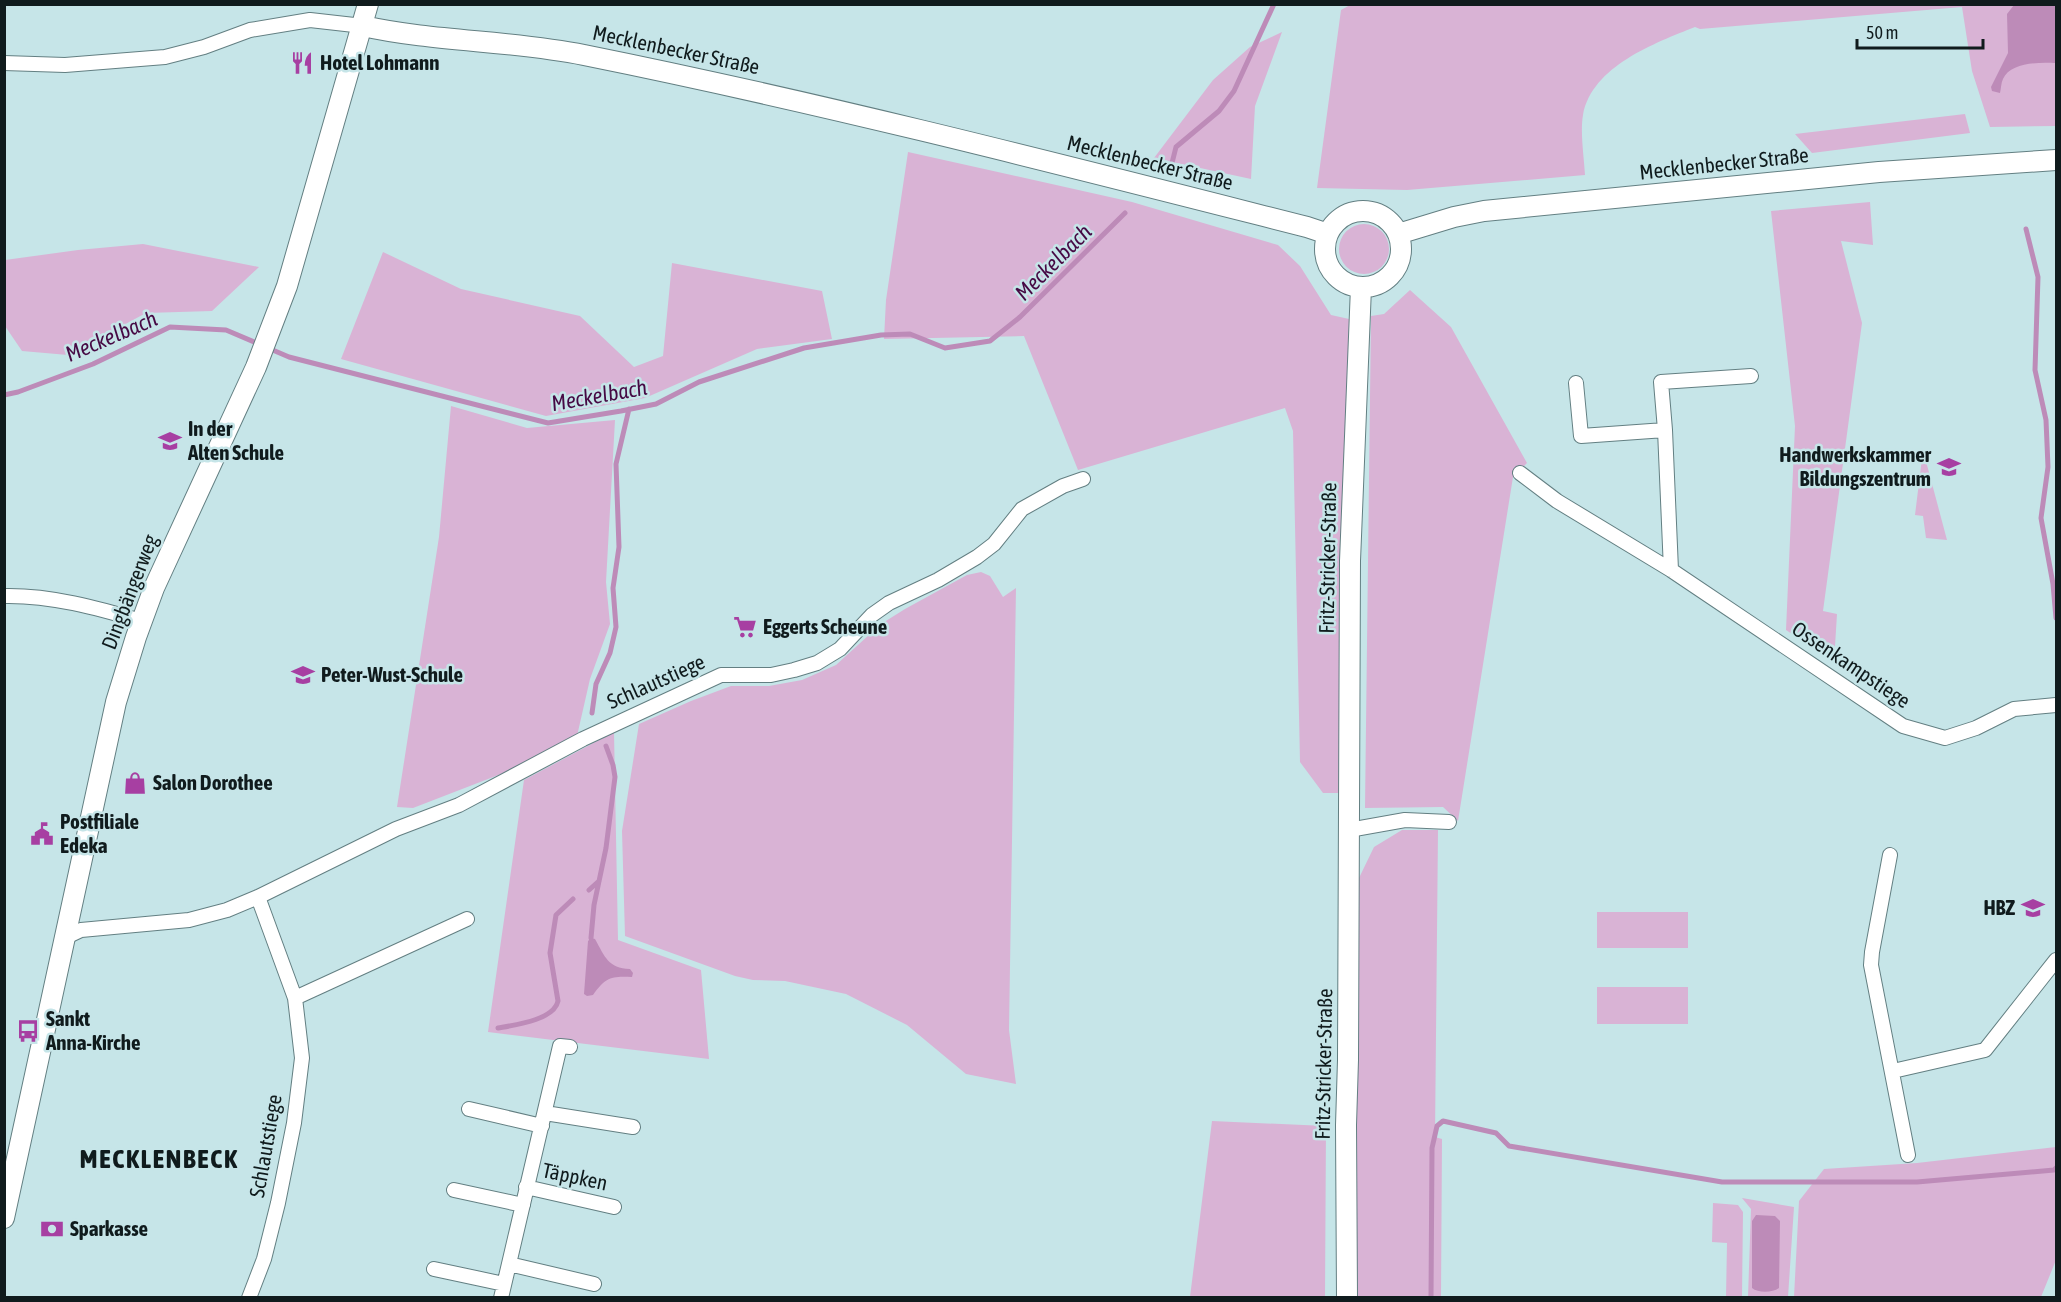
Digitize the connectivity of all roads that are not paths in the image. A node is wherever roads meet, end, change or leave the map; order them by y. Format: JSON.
{"nodes":[{"id":1,"x":368,"y":4,"type":"edge"},
{"id":2,"x":363,"y":26,"type":"junction"},
{"id":3,"x":4,"y":63,"type":"edge"},
{"id":4,"x":2056,"y":160,"type":"edge"},
{"id":5,"x":1328,"y":234,"type":"junction"},
{"id":6,"x":1398,"y":234,"type":"junction"},
{"id":7,"x":1361,"y":287,"type":"junction"},
{"id":8,"x":1751,"y":376,"type":"dead end"},
{"id":9,"x":1576,"y":382,"type":"dead end"},
{"id":10,"x":1665,"y":430,"type":"junction"},
{"id":11,"x":1520,"y":473,"type":"dead end"},
{"id":12,"x":1083,"y":479,"type":"dead end"},
{"id":13,"x":1671,"y":570,"type":"junction"},
{"id":14,"x":4,"y":596,"type":"edge"},
{"id":15,"x":141,"y":621,"type":"junction"},
{"id":16,"x":2054,"y":705,"type":"edge"},
{"id":17,"x":1449,"y":822,"type":"dead end"},
{"id":18,"x":1349,"y":830,"type":"junction"},
{"id":19,"x":1890,"y":855,"type":"dead end"},
{"id":20,"x":258,"y":897,"type":"junction"},
{"id":21,"x":467,"y":919,"type":"dead end"},
{"id":22,"x":64,"y":938,"type":"junction"},
{"id":23,"x":2056,"y":960,"type":"edge"},
{"id":24,"x":296,"y":998,"type":"junction"},
{"id":25,"x":570,"y":1047,"type":"dead end"},
{"id":26,"x":1893,"y":1071,"type":"junction"},
{"id":27,"x":470,"y":1109,"type":"dead end"},
{"id":28,"x":543,"y":1120,"type":"junction"},
{"id":29,"x":633,"y":1127,"type":"dead end"},
{"id":30,"x":1908,"y":1155,"type":"dead end"},
{"id":31,"x":526,"y":1187,"type":"junction"},
{"id":32,"x":454,"y":1190,"type":"dead end"},
{"id":33,"x":523,"y":1205,"type":"junction"},
{"id":34,"x":614,"y":1207,"type":"dead end"},
{"id":35,"x":4,"y":1218,"type":"edge"},
{"id":36,"x":509,"y":1264,"type":"junction"},
{"id":37,"x":434,"y":1269,"type":"dead end"},
{"id":38,"x":594,"y":1284,"type":"dead end"},
{"id":39,"x":503,"y":1291,"type":"edge"},
{"id":40,"x":249,"y":1298,"type":"edge"},
{"id":41,"x":1347,"y":1298,"type":"edge"}],
"edges":[{"from":1,"to":2,"type":"main road","name":"Dingbängerweg"},
{"from":2,"to":3,"type":"street","name":"Mecklenbecker Straße"},
{"from":2,"to":5,"type":"main road","name":"Mecklenbecker Straße"},
{"from":2,"to":15,"type":"main road","name":"Dingbängerweg"},
{"from":4,"to":6,"type":"main road","name":"Mecklenbecker Straße"},
{"from":5,"to":6,"type":"main road"},
{"from":5,"to":7,"type":"main road"},
{"from":6,"to":7,"type":"main road"},
{"from":7,"to":18,"type":"main road","name":"Fritz-Stricker-Straße"},
{"from":8,"to":10,"type":"street"},
{"from":9,"to":10,"type":"street"},
{"from":10,"to":13,"type":"street"},
{"from":11,"to":13,"type":"street","name":"Ossenkampstiege"},
{"from":12,"to":20,"type":"street","name":"Schlautstiege"},
{"from":13,"to":16,"type":"street","name":"Ossenkampstiege"},
{"from":14,"to":15,"type":"street"},
{"from":15,"to":22,"type":"main road","name":"Dingbängerweg"},
{"from":17,"to":18,"type":"street"},
{"from":18,"to":41,"type":"main road","name":"Fritz-Stricker-Straße"},
{"from":19,"to":26,"type":"street"},
{"from":20,"to":22,"type":"street","name":"Schlautstiege"},
{"from":20,"to":24,"type":"street","name":"Schlautstiege"},
{"from":21,"to":24,"type":"street"},
{"from":22,"to":35,"type":"main road","name":"Dingbängerweg"},
{"from":23,"to":26,"type":"street"},
{"from":24,"to":40,"type":"street","name":"Schlautstiege"},
{"from":25,"to":28,"type":"street","name":"Täppken"},
{"from":26,"to":30,"type":"street"},
{"from":27,"to":28,"type":"street"},
{"from":28,"to":29,"type":"street"},
{"from":28,"to":31,"type":"street","name":"Täppken"},
{"from":31,"to":33,"type":"street","name":"Täppken"},
{"from":31,"to":34,"type":"street","name":"Täppken"},
{"from":32,"to":33,"type":"street","name":"Täppken"},
{"from":33,"to":36,"type":"street","name":"Täppken"},
{"from":36,"to":38,"type":"street"},
{"from":36,"to":39,"type":"street","name":"Täppken"},
{"from":37,"to":39,"type":"street","name":"Täppken"}]}
